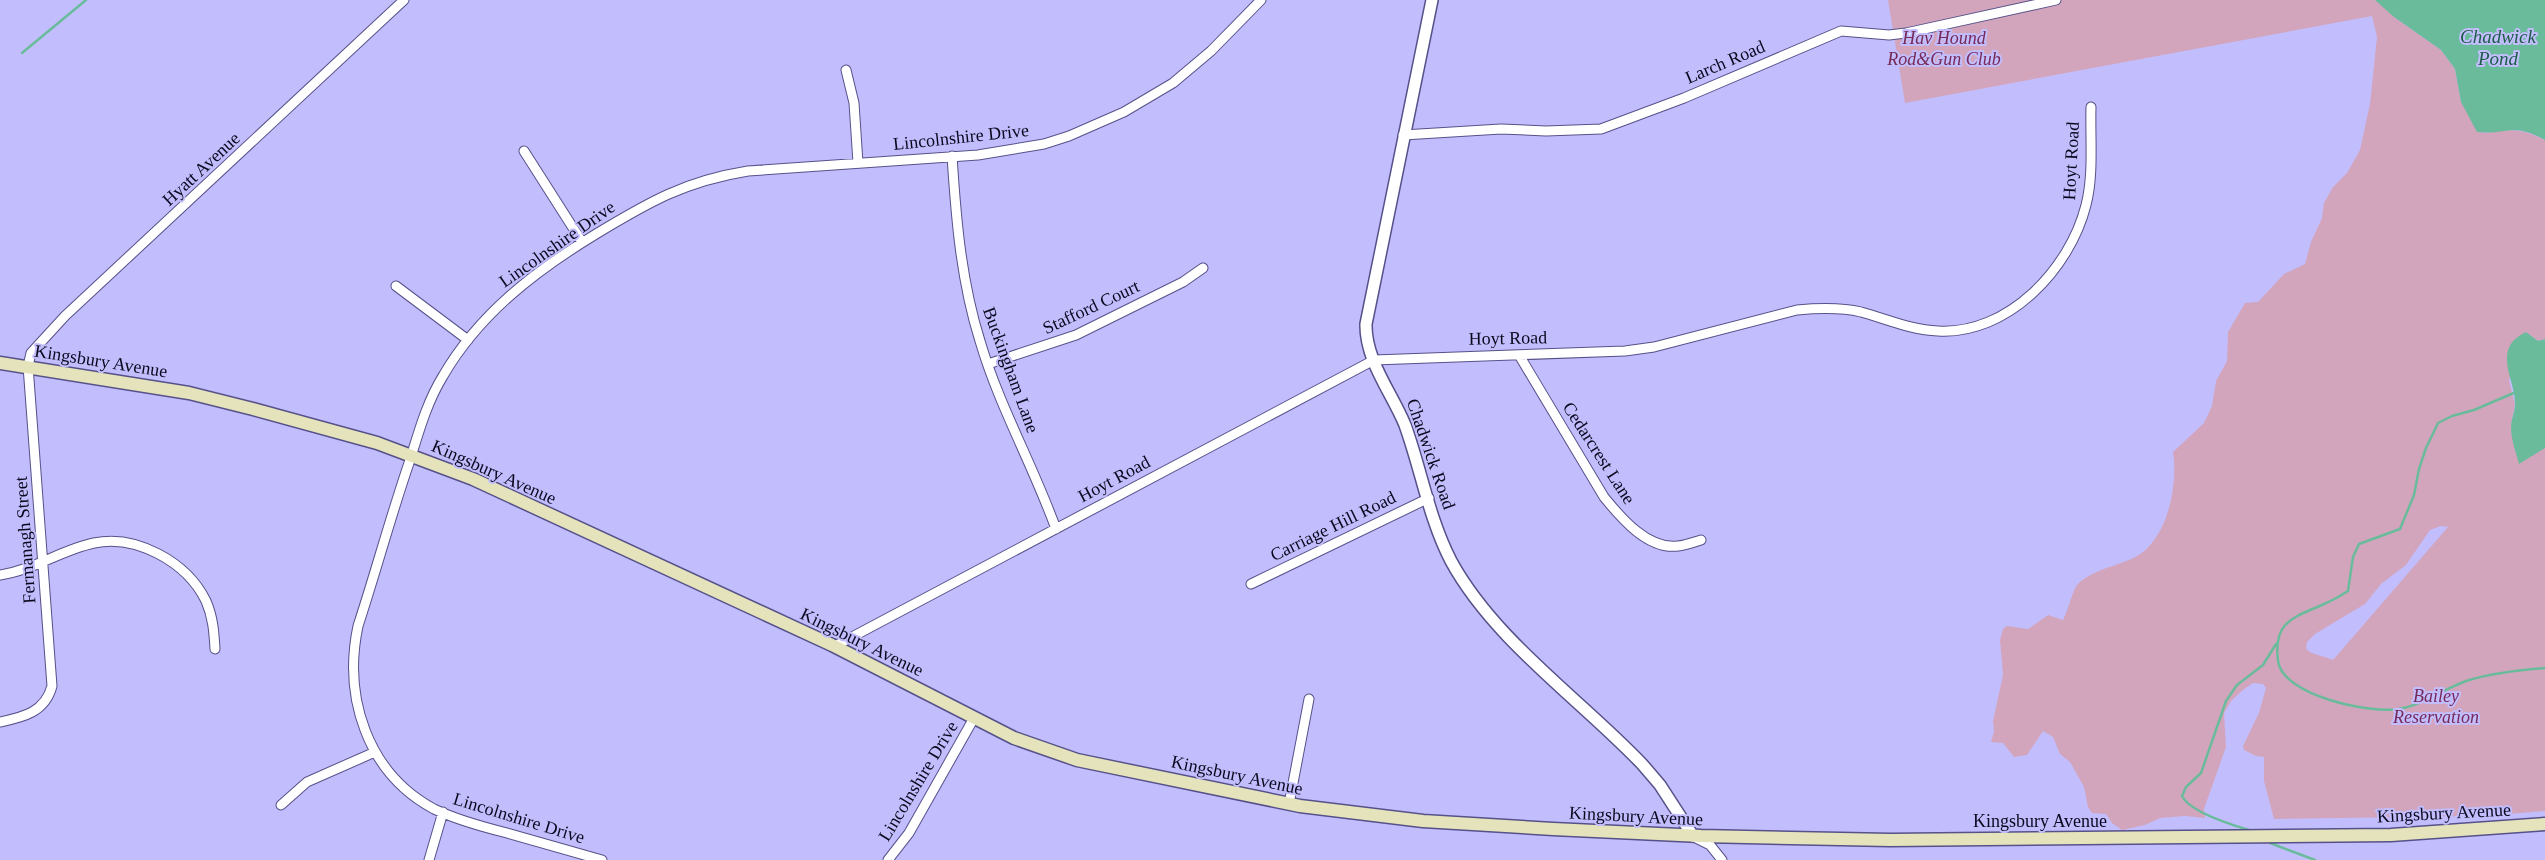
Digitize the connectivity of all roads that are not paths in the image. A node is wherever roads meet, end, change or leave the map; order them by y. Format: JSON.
{"nodes":[{"id":1,"x":404,"y":0,"type":"edge"},
{"id":2,"x":1261,"y":0,"type":"edge"},
{"id":3,"x":1432,"y":0,"type":"edge"},
{"id":4,"x":2056,"y":0,"type":"edge"},
{"id":5,"x":846,"y":70,"type":"dead end"},
{"id":6,"x":2090,"y":107,"type":"dead end"},
{"id":7,"x":1404,"y":135,"type":"junction"},
{"id":8,"x":524,"y":151,"type":"dead end"},
{"id":9,"x":952,"y":156,"type":"junction"},
{"id":10,"x":858,"y":162,"type":"junction"},
{"id":11,"x":582,"y":242,"type":"junction"},
{"id":12,"x":1203,"y":268,"type":"dead end"},
{"id":13,"x":396,"y":286,"type":"dead end"},
{"id":14,"x":468,"y":340,"type":"junction"},
{"id":15,"x":1519,"y":356,"type":"junction"},
{"id":16,"x":1374,"y":360,"type":"junction"},
{"id":17,"x":0,"y":362,"type":"edge"},
{"id":18,"x":988,"y":364,"type":"junction"},
{"id":19,"x":28,"y":366,"type":"junction"},
{"id":20,"x":411,"y":455,"type":"junction"},
{"id":21,"x":1428,"y":498,"type":"junction"},
{"id":22,"x":1056,"y":529,"type":"junction"},
{"id":23,"x":1701,"y":540,"type":"dead end"},
{"id":24,"x":42,"y":563,"type":"junction"},
{"id":25,"x":0,"y":575,"type":"edge"},
{"id":26,"x":1251,"y":584,"type":"dead end"},
{"id":27,"x":835,"y":646,"type":"junction"},
{"id":28,"x":215,"y":649,"type":"dead end"},
{"id":29,"x":1309,"y":699,"type":"dead end"},
{"id":30,"x":974,"y":718,"type":"junction"},
{"id":31,"x":0,"y":722,"type":"edge"},
{"id":32,"x":375,"y":752,"type":"junction"},
{"id":33,"x":1289,"y":804,"type":"junction"},
{"id":34,"x":280,"y":805,"type":"dead end"},
{"id":35,"x":443,"y":812,"type":"junction"},
{"id":36,"x":2545,"y":824,"type":"edge"},
{"id":37,"x":1692,"y":836,"type":"junction"},
{"id":38,"x":429,"y":860,"type":"edge"},
{"id":39,"x":602,"y":860,"type":"edge"},
{"id":40,"x":888,"y":860,"type":"edge"},
{"id":41,"x":1722,"y":860,"type":"edge"}],
"edges":[{"from":1,"to":19,"type":"street","name":"Hyatt Avenue"},
{"from":2,"to":9,"type":"street","name":"Lincolnshire Drive"},
{"from":3,"to":7,"type":"street","name":"Chadwick Road"},
{"from":4,"to":7,"type":"street","name":"Larch Road"},
{"from":5,"to":10,"type":"street"},
{"from":6,"to":15,"type":"street","name":"Hoyt Road"},
{"from":7,"to":16,"type":"street","name":"Chadwick Road"},
{"from":8,"to":11,"type":"street"},
{"from":9,"to":10,"type":"street","name":"Lincolnshire Drive"},
{"from":9,"to":18,"type":"street","name":"Buckingham Lane"},
{"from":10,"to":11,"type":"street","name":"Lincolnshire Drive"},
{"from":11,"to":14,"type":"street","name":"Lincolnshire Drive"},
{"from":12,"to":18,"type":"street","name":"Stafford Court"},
{"from":13,"to":14,"type":"street"},
{"from":14,"to":20,"type":"street","name":"Lincolnshire Drive"},
{"from":15,"to":16,"type":"street","name":"Hoyt Road"},
{"from":15,"to":23,"type":"street","name":"Cedarcrest Lane"},
{"from":16,"to":21,"type":"street","name":"Chadwick Road"},
{"from":16,"to":22,"type":"street","name":"Hoyt Road"},
{"from":17,"to":19,"type":"main road","name":"Kingsbury Avenue"},
{"from":18,"to":22,"type":"street","name":"Buckingham Lane"},
{"from":19,"to":20,"type":"main road","name":"Kingsbury Avenue"},
{"from":19,"to":24,"type":"street","name":"Fermanagh Street"},
{"from":20,"to":27,"type":"main road","name":"Kingsbury Avenue"},
{"from":20,"to":32,"type":"street","name":"Lincolnshire Drive"},
{"from":21,"to":26,"type":"street","name":"Carriage Hill Road"},
{"from":21,"to":37,"type":"street","name":"Chadwick Road"},
{"from":22,"to":27,"type":"street","name":"Hoyt Road"},
{"from":24,"to":25,"type":"street"},
{"from":24,"to":28,"type":"street"},
{"from":24,"to":31,"type":"street","name":"Fermanagh Street"},
{"from":27,"to":30,"type":"main road","name":"Kingsbury Avenue"},
{"from":29,"to":33,"type":"street"},
{"from":30,"to":33,"type":"main road","name":"Kingsbury Avenue"},
{"from":30,"to":40,"type":"street","name":"Lincolnshire Drive"},
{"from":32,"to":34,"type":"street"},
{"from":32,"to":35,"type":"street","name":"Lincolnshire Drive"},
{"from":33,"to":37,"type":"main road","name":"Kingsbury Avenue"},
{"from":35,"to":38,"type":"street"},
{"from":35,"to":39,"type":"street","name":"Lincolnshire Drive"},
{"from":36,"to":37,"type":"main road","name":"Kingsbury Avenue"},
{"from":37,"to":41,"type":"street"}]}
